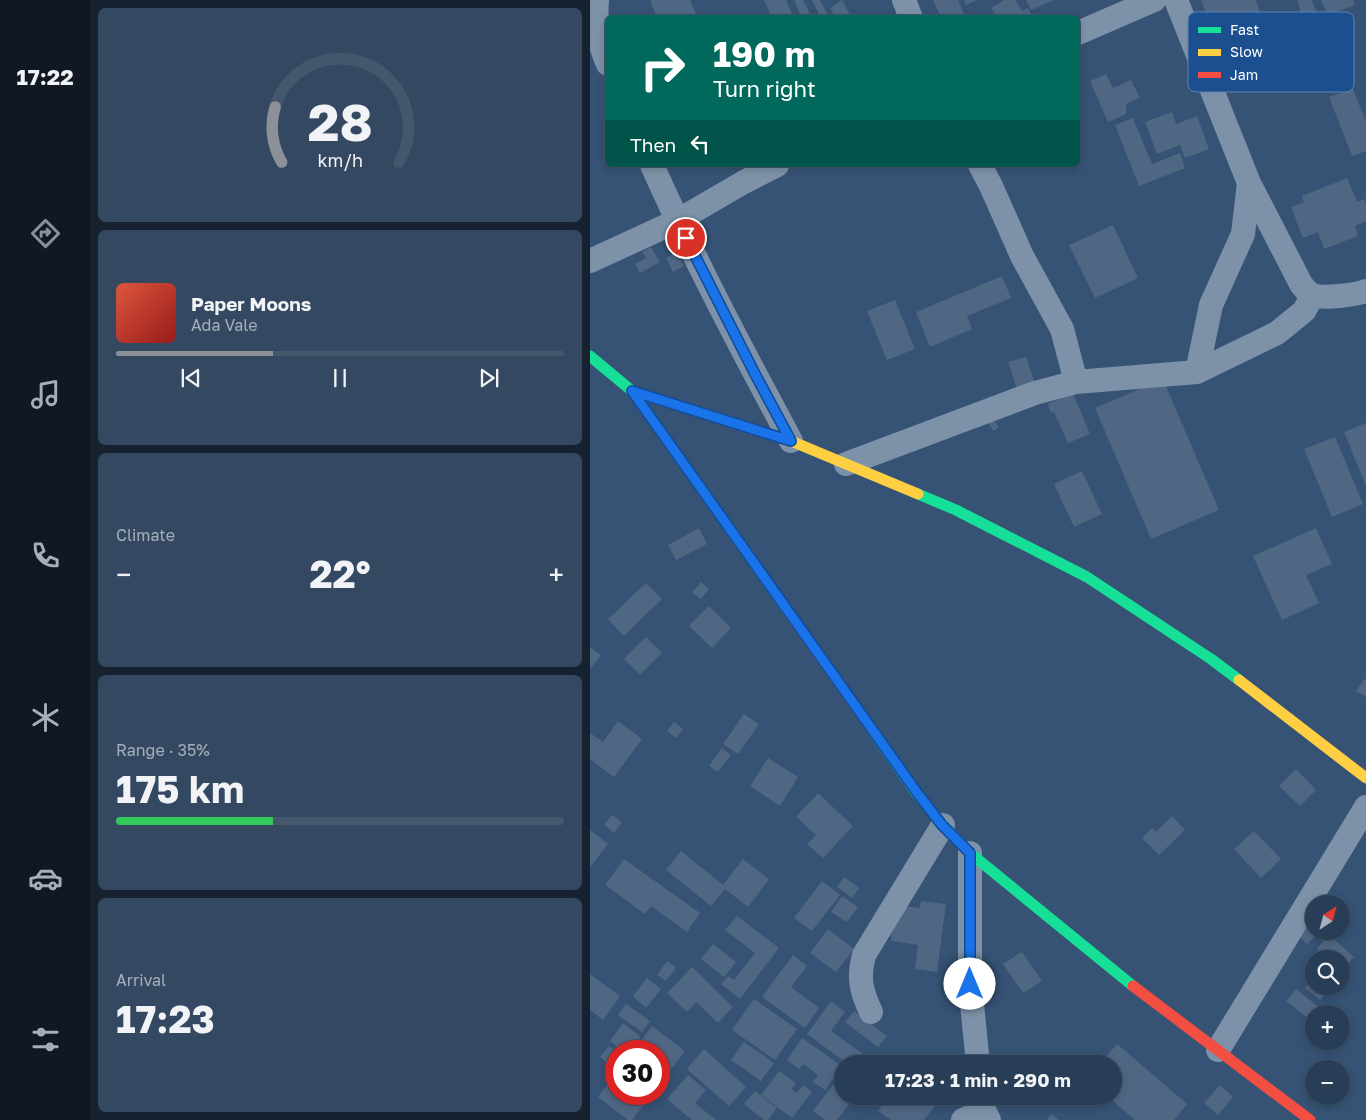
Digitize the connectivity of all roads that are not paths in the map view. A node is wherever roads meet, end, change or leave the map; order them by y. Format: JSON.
{"nodes":[{"id":1,"x":597,"y":0,"type":"edge"},
{"id":2,"x":904,"y":0,"type":"edge"},
{"id":3,"x":1154,"y":0,"type":"edge"},
{"id":4,"x":1176,"y":0,"type":"edge"},
{"id":5,"x":910,"y":15,"type":"edge"},
{"id":6,"x":1188,"y":30,"type":"edge"},
{"id":7,"x":1080,"y":32,"type":"edge"},
{"id":8,"x":605,"y":58,"type":"edge"},
{"id":9,"x":1213,"y":92,"type":"edge"},
{"id":10,"x":653,"y":167,"type":"edge"},
{"id":11,"x":773,"y":167,"type":"edge"},
{"id":12,"x":981,"y":167,"type":"edge"},
{"id":13,"x":1249,"y":183,"type":"junction"},
{"id":14,"x":677,"y":221,"type":"junction"},
{"id":15,"x":590,"y":261,"type":"edge"},
{"id":16,"x":1312,"y":295,"type":"junction"},
{"id":17,"x":1364,"y":296,"type":"edge"},
{"id":18,"x":590,"y":356,"type":"edge"},
{"id":19,"x":1197,"y":372,"type":"junction"},
{"id":20,"x":1076,"y":382,"type":"junction"},
{"id":21,"x":632,"y":391,"type":"junction"},
{"id":22,"x":791,"y":441,"type":"junction"},
{"id":23,"x":846,"y":464,"type":"junction"},
{"id":24,"x":1366,"y":778,"type":"edge"},
{"id":25,"x":1366,"y":807,"type":"edge"},
{"id":26,"x":942,"y":825,"type":"junction"},
{"id":27,"x":970,"y":853,"type":"junction"},
{"id":28,"x":871,"y":1012,"type":"dead end"},
{"id":29,"x":1218,"y":1050,"type":"junction"},
{"id":30,"x":977,"y":1055,"type":"edge"},
{"id":31,"x":985,"y":1109,"type":"edge"},
{"id":32,"x":962,"y":1120,"type":"edge"},
{"id":33,"x":1310,"y":1120,"type":"edge"}],
"edges":[{"from":1,"to":8,"type":"street"},
{"from":2,"to":5,"type":"street"},
{"from":3,"to":7,"type":"street"},
{"from":4,"to":6,"type":"street"},
{"from":9,"to":13,"type":"street"},
{"from":10,"to":14,"type":"street"},
{"from":11,"to":14,"type":"street"},
{"from":12,"to":20,"type":"street"},
{"from":13,"to":16,"type":"street"},
{"from":13,"to":19,"type":"street"},
{"from":14,"to":15,"type":"street"},
{"from":14,"to":22,"type":"street"},
{"from":16,"to":17,"type":"street"},
{"from":16,"to":19,"type":"street"},
{"from":18,"to":21,"type":"main road"},
{"from":19,"to":20,"type":"street"},
{"from":20,"to":23,"type":"street"},
{"from":21,"to":22,"type":"main road"},
{"from":21,"to":26,"type":"main road"},
{"from":22,"to":23,"type":"main road"},
{"from":23,"to":24,"type":"main road"},
{"from":25,"to":29,"type":"street"},
{"from":26,"to":27,"type":"main road"},
{"from":26,"to":28,"type":"street"},
{"from":27,"to":29,"type":"main road"},
{"from":27,"to":30,"type":"street"},
{"from":29,"to":33,"type":"main road"},
{"from":31,"to":32,"type":"street"}]}
